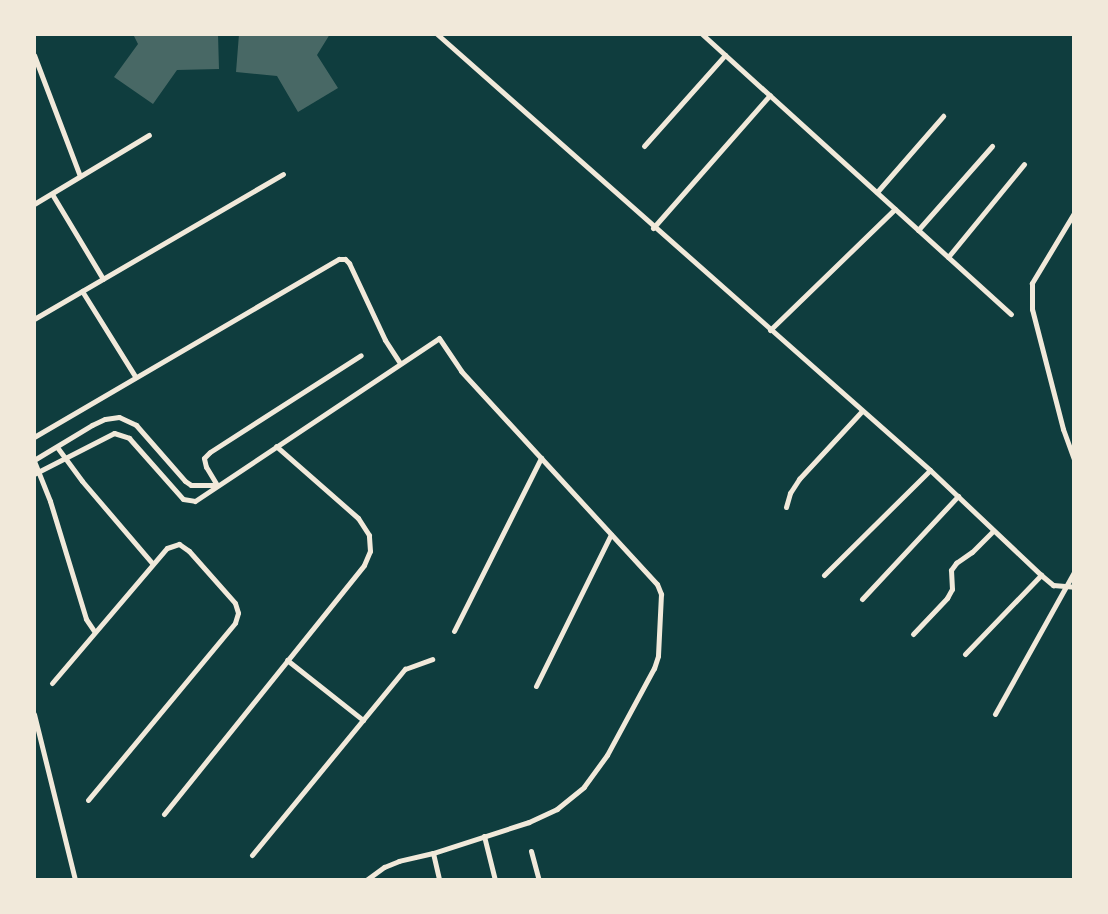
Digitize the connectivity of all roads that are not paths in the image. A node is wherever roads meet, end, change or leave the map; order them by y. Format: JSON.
{"nodes":[{"id":1,"x":437,"y":34,"type":"edge"},
{"id":2,"x":702,"y":34,"type":"edge"},
{"id":3,"x":34,"y":55,"type":"edge"},
{"id":4,"x":725,"y":55,"type":"junction"},
{"id":5,"x":770,"y":95,"type":"junction"},
{"id":6,"x":943,"y":116,"type":"dead end"},
{"id":7,"x":149,"y":135,"type":"dead end"},
{"id":8,"x":644,"y":146,"type":"dead end"},
{"id":9,"x":992,"y":146,"type":"dead end"},
{"id":10,"x":1024,"y":164,"type":"dead end"},
{"id":11,"x":283,"y":174,"type":"dead end"},
{"id":12,"x":80,"y":176,"type":"junction"},
{"id":13,"x":877,"y":192,"type":"junction"},
{"id":14,"x":52,"y":194,"type":"junction"},
{"id":15,"x":34,"y":204,"type":"edge"},
{"id":16,"x":895,"y":209,"type":"junction"},
{"id":17,"x":1074,"y":213,"type":"edge"},
{"id":18,"x":653,"y":228,"type":"junction"},
{"id":19,"x":918,"y":230,"type":"junction"},
{"id":20,"x":948,"y":256,"type":"junction"},
{"id":21,"x":103,"y":279,"type":"junction"},
{"id":22,"x":82,"y":291,"type":"junction"},
{"id":23,"x":1011,"y":314,"type":"dead end"},
{"id":24,"x":34,"y":319,"type":"edge"},
{"id":25,"x":770,"y":330,"type":"junction"},
{"id":26,"x":361,"y":355,"type":"dead end"},
{"id":27,"x":400,"y":363,"type":"junction"},
{"id":28,"x":135,"y":376,"type":"junction"},
{"id":29,"x":862,"y":411,"type":"junction"},
{"id":30,"x":34,"y":437,"type":"edge"},
{"id":31,"x":276,"y":446,"type":"junction"},
{"id":32,"x":57,"y":447,"type":"junction"},
{"id":33,"x":541,"y":458,"type":"junction"},
{"id":34,"x":65,"y":459,"type":"junction"},
{"id":35,"x":1074,"y":459,"type":"edge"},
{"id":36,"x":34,"y":460,"type":"edge"},
{"id":37,"x":930,"y":470,"type":"junction"},
{"id":38,"x":37,"y":473,"type":"edge"},
{"id":39,"x":218,"y":485,"type":"junction"},
{"id":40,"x":957,"y":496,"type":"junction"},
{"id":41,"x":786,"y":507,"type":"dead end"},
{"id":42,"x":993,"y":531,"type":"junction"},
{"id":43,"x":611,"y":534,"type":"junction"},
{"id":44,"x":152,"y":563,"type":"junction"},
{"id":45,"x":1074,"y":572,"type":"edge"},
{"id":46,"x":824,"y":575,"type":"dead end"},
{"id":47,"x":1041,"y":575,"type":"junction"},
{"id":48,"x":1074,"y":587,"type":"edge"},
{"id":49,"x":1065,"y":588,"type":"junction"},
{"id":50,"x":862,"y":599,"type":"dead end"},
{"id":51,"x":94,"y":631,"type":"junction"},
{"id":52,"x":454,"y":631,"type":"dead end"},
{"id":53,"x":913,"y":634,"type":"dead end"},
{"id":54,"x":965,"y":654,"type":"dead end"},
{"id":55,"x":432,"y":659,"type":"dead end"},
{"id":56,"x":287,"y":660,"type":"junction"},
{"id":57,"x":52,"y":683,"type":"dead end"},
{"id":58,"x":536,"y":686,"type":"dead end"},
{"id":59,"x":34,"y":714,"type":"edge"},
{"id":60,"x":995,"y":714,"type":"dead end"},
{"id":61,"x":363,"y":720,"type":"junction"},
{"id":62,"x":88,"y":800,"type":"dead end"},
{"id":63,"x":164,"y":814,"type":"dead end"},
{"id":64,"x":484,"y":836,"type":"junction"},
{"id":65,"x":531,"y":851,"type":"dead end"},
{"id":66,"x":433,"y":853,"type":"junction"},
{"id":67,"x":252,"y":855,"type":"dead end"},
{"id":68,"x":75,"y":879,"type":"edge"},
{"id":69,"x":366,"y":879,"type":"edge"},
{"id":70,"x":439,"y":879,"type":"edge"},
{"id":71,"x":495,"y":879,"type":"edge"},
{"id":72,"x":539,"y":879,"type":"edge"}],
"edges":[{"from":1,"to":18,"type":"street"},
{"from":2,"to":4,"type":"street"},
{"from":3,"to":12,"type":"street"},
{"from":4,"to":5,"type":"street"},
{"from":4,"to":8,"type":"street"},
{"from":5,"to":13,"type":"street"},
{"from":5,"to":18,"type":"street"},
{"from":6,"to":13,"type":"street"},
{"from":7,"to":12,"type":"street"},
{"from":9,"to":19,"type":"street"},
{"from":10,"to":20,"type":"street"},
{"from":11,"to":21,"type":"street"},
{"from":12,"to":14,"type":"street"},
{"from":13,"to":16,"type":"street"},
{"from":14,"to":15,"type":"street"},
{"from":14,"to":21,"type":"street"},
{"from":16,"to":19,"type":"street"},
{"from":16,"to":25,"type":"street"},
{"from":17,"to":35,"type":"street"},
{"from":18,"to":25,"type":"street"},
{"from":19,"to":20,"type":"street"},
{"from":20,"to":23,"type":"street"},
{"from":21,"to":22,"type":"street"},
{"from":22,"to":24,"type":"street"},
{"from":22,"to":28,"type":"street"},
{"from":25,"to":29,"type":"street"},
{"from":26,"to":39,"type":"street"},
{"from":27,"to":28,"type":"street"},
{"from":27,"to":31,"type":"street"},
{"from":27,"to":33,"type":"street"},
{"from":28,"to":30,"type":"street"},
{"from":29,"to":37,"type":"street"},
{"from":29,"to":41,"type":"street"},
{"from":31,"to":39,"type":"street"},
{"from":31,"to":56,"type":"street"},
{"from":32,"to":34,"type":"street"},
{"from":32,"to":36,"type":"street"},
{"from":32,"to":39,"type":"street"},
{"from":33,"to":43,"type":"street"},
{"from":33,"to":52,"type":"street"},
{"from":34,"to":38,"type":"street"},
{"from":34,"to":39,"type":"street"},
{"from":34,"to":44,"type":"street"},
{"from":36,"to":38,"type":"street"},
{"from":37,"to":40,"type":"street"},
{"from":37,"to":46,"type":"street"},
{"from":38,"to":51,"type":"street"},
{"from":40,"to":42,"type":"street"},
{"from":40,"to":50,"type":"street"},
{"from":42,"to":47,"type":"street"},
{"from":42,"to":53,"type":"street"},
{"from":43,"to":58,"type":"street"},
{"from":43,"to":64,"type":"street"},
{"from":44,"to":51,"type":"street"},
{"from":44,"to":62,"type":"street"},
{"from":45,"to":49,"type":"street"},
{"from":47,"to":49,"type":"street"},
{"from":47,"to":54,"type":"street"},
{"from":48,"to":49,"type":"street"},
{"from":49,"to":60,"type":"street"},
{"from":51,"to":57,"type":"street"},
{"from":55,"to":61,"type":"street"},
{"from":56,"to":61,"type":"street"},
{"from":56,"to":63,"type":"street"},
{"from":59,"to":68,"type":"street"},
{"from":61,"to":67,"type":"street"},
{"from":64,"to":66,"type":"street"},
{"from":64,"to":71,"type":"street"},
{"from":65,"to":72,"type":"street"},
{"from":66,"to":69,"type":"street"},
{"from":66,"to":70,"type":"street"}]}
